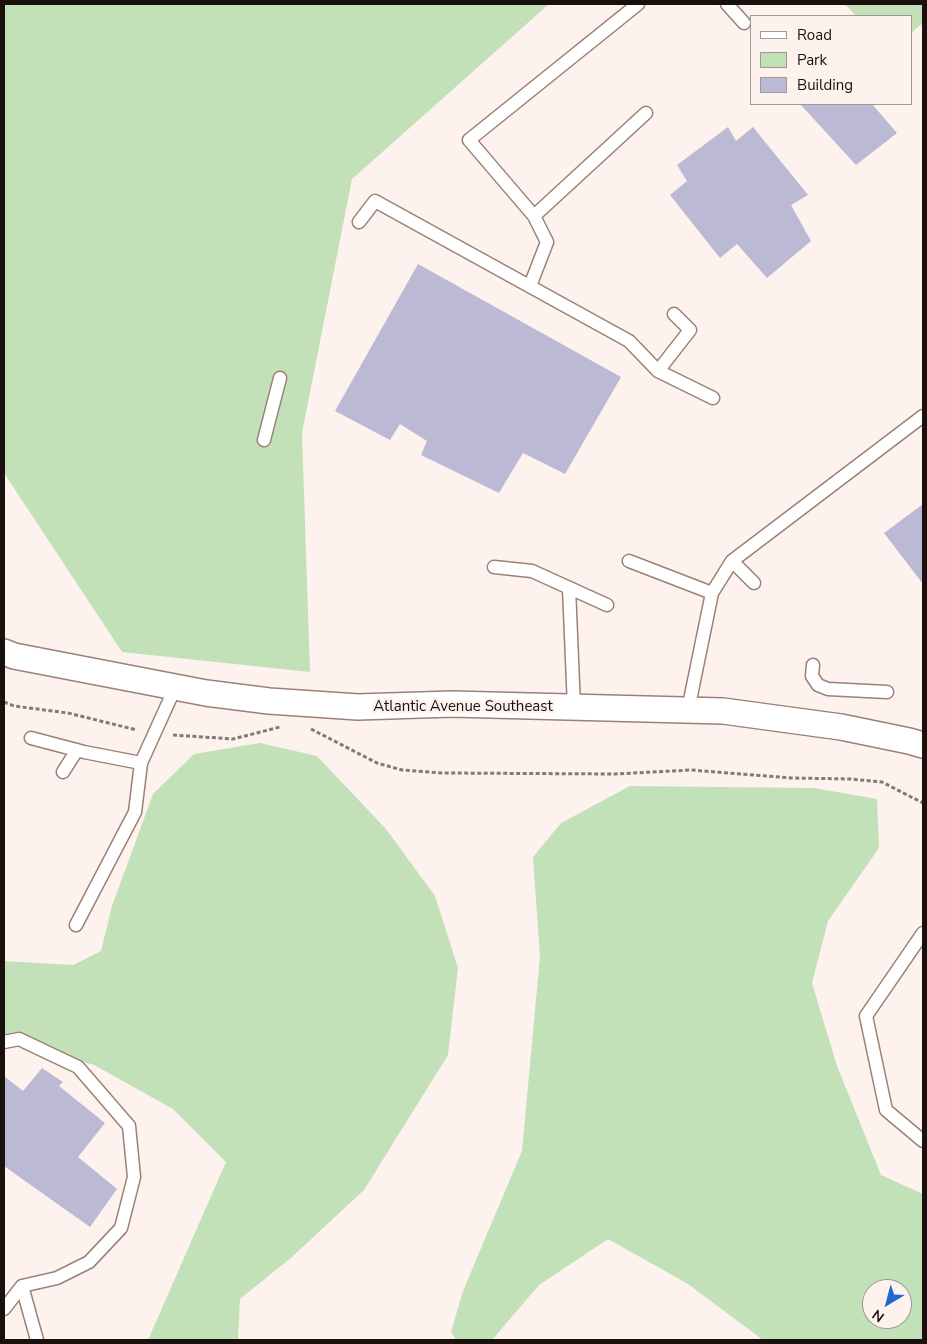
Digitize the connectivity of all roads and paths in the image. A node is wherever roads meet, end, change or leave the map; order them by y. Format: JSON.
{"nodes":[{"id":1,"x":638,"y":4,"type":"edge"},
{"id":2,"x":727,"y":4,"type":"edge"},
{"id":3,"x":744,"y":23,"type":"dead end"},
{"id":4,"x":646,"y":113,"type":"dead end"},
{"id":5,"x":534,"y":216,"type":"junction"},
{"id":6,"x":359,"y":222,"type":"dead end"},
{"id":7,"x":530,"y":286,"type":"junction"},
{"id":8,"x":674,"y":314,"type":"dead end"},
{"id":9,"x":658,"y":371,"type":"junction"},
{"id":10,"x":280,"y":378,"type":"dead end"},
{"id":11,"x":713,"y":398,"type":"dead end"},
{"id":12,"x":923,"y":416,"type":"edge"},
{"id":13,"x":264,"y":440,"type":"dead end"},
{"id":14,"x":629,"y":561,"type":"dead end"},
{"id":15,"x":732,"y":561,"type":"junction"},
{"id":16,"x":494,"y":567,"type":"dead end"},
{"id":17,"x":754,"y":583,"type":"dead end"},
{"id":18,"x":569,"y":588,"type":"junction"},
{"id":19,"x":712,"y":593,"type":"junction"},
{"id":20,"x":607,"y":605,"type":"dead end"},
{"id":21,"x":4,"y":652,"type":"edge"},
{"id":22,"x":813,"y":665,"type":"dead end"},
{"id":23,"x":175,"y":688,"type":"junction"},
{"id":24,"x":887,"y":692,"type":"dead end"},
{"id":25,"x":4,"y":702,"type":"edge"},
{"id":26,"x":574,"y":707,"type":"junction"},
{"id":27,"x":688,"y":710,"type":"junction"},
{"id":28,"x":282,"y":726,"type":"dead end"},
{"id":29,"x":305,"y":728,"type":"dead end"},
{"id":30,"x":155,"y":732,"type":"junction"},
{"id":31,"x":31,"y":738,"type":"dead end"},
{"id":32,"x":923,"y":745,"type":"edge"},
{"id":33,"x":77,"y":750,"type":"junction"},
{"id":34,"x":141,"y":763,"type":"junction"},
{"id":35,"x":63,"y":772,"type":"dead end"},
{"id":36,"x":923,"y":803,"type":"edge"},
{"id":37,"x":76,"y":926,"type":"dead end"},
{"id":38,"x":923,"y":933,"type":"edge"},
{"id":39,"x":4,"y":1042,"type":"edge"},
{"id":40,"x":923,"y":1141,"type":"edge"},
{"id":41,"x":22,"y":1286,"type":"junction"},
{"id":42,"x":4,"y":1309,"type":"edge"},
{"id":43,"x":36,"y":1340,"type":"edge"}],
"edges":[{"from":1,"to":5,"type":"lane"},
{"from":2,"to":3,"type":"lane"},
{"from":4,"to":5,"type":"lane"},
{"from":5,"to":7,"type":"lane"},
{"from":6,"to":7,"type":"lane"},
{"from":7,"to":9,"type":"lane"},
{"from":8,"to":9,"type":"lane"},
{"from":9,"to":11,"type":"lane"},
{"from":10,"to":13,"type":"lane"},
{"from":12,"to":15,"type":"lane"},
{"from":14,"to":19,"type":"lane"},
{"from":15,"to":17,"type":"lane"},
{"from":15,"to":19,"type":"lane"},
{"from":16,"to":18,"type":"lane"},
{"from":18,"to":20,"type":"lane"},
{"from":18,"to":26,"type":"lane"},
{"from":19,"to":27,"type":"lane"},
{"from":21,"to":23,"type":"street","name":"Atlantic Avenue Southeast"},
{"from":22,"to":24,"type":"lane"},
{"from":23,"to":26,"type":"street","name":"Atlantic Avenue Southeast"},
{"from":23,"to":30,"type":"lane"},
{"from":25,"to":30,"type":"path"},
{"from":26,"to":27,"type":"street","name":"Atlantic Avenue Southeast"},
{"from":27,"to":32,"type":"street","name":"Atlantic Avenue Southeast"},
{"from":28,"to":30,"type":"path"},
{"from":29,"to":36,"type":"path"},
{"from":30,"to":34,"type":"lane"},
{"from":31,"to":33,"type":"lane"},
{"from":33,"to":34,"type":"lane"},
{"from":33,"to":35,"type":"lane"},
{"from":34,"to":37,"type":"lane"},
{"from":38,"to":40,"type":"lane"},
{"from":39,"to":41,"type":"lane"},
{"from":41,"to":42,"type":"lane"},
{"from":41,"to":43,"type":"lane"}]}
